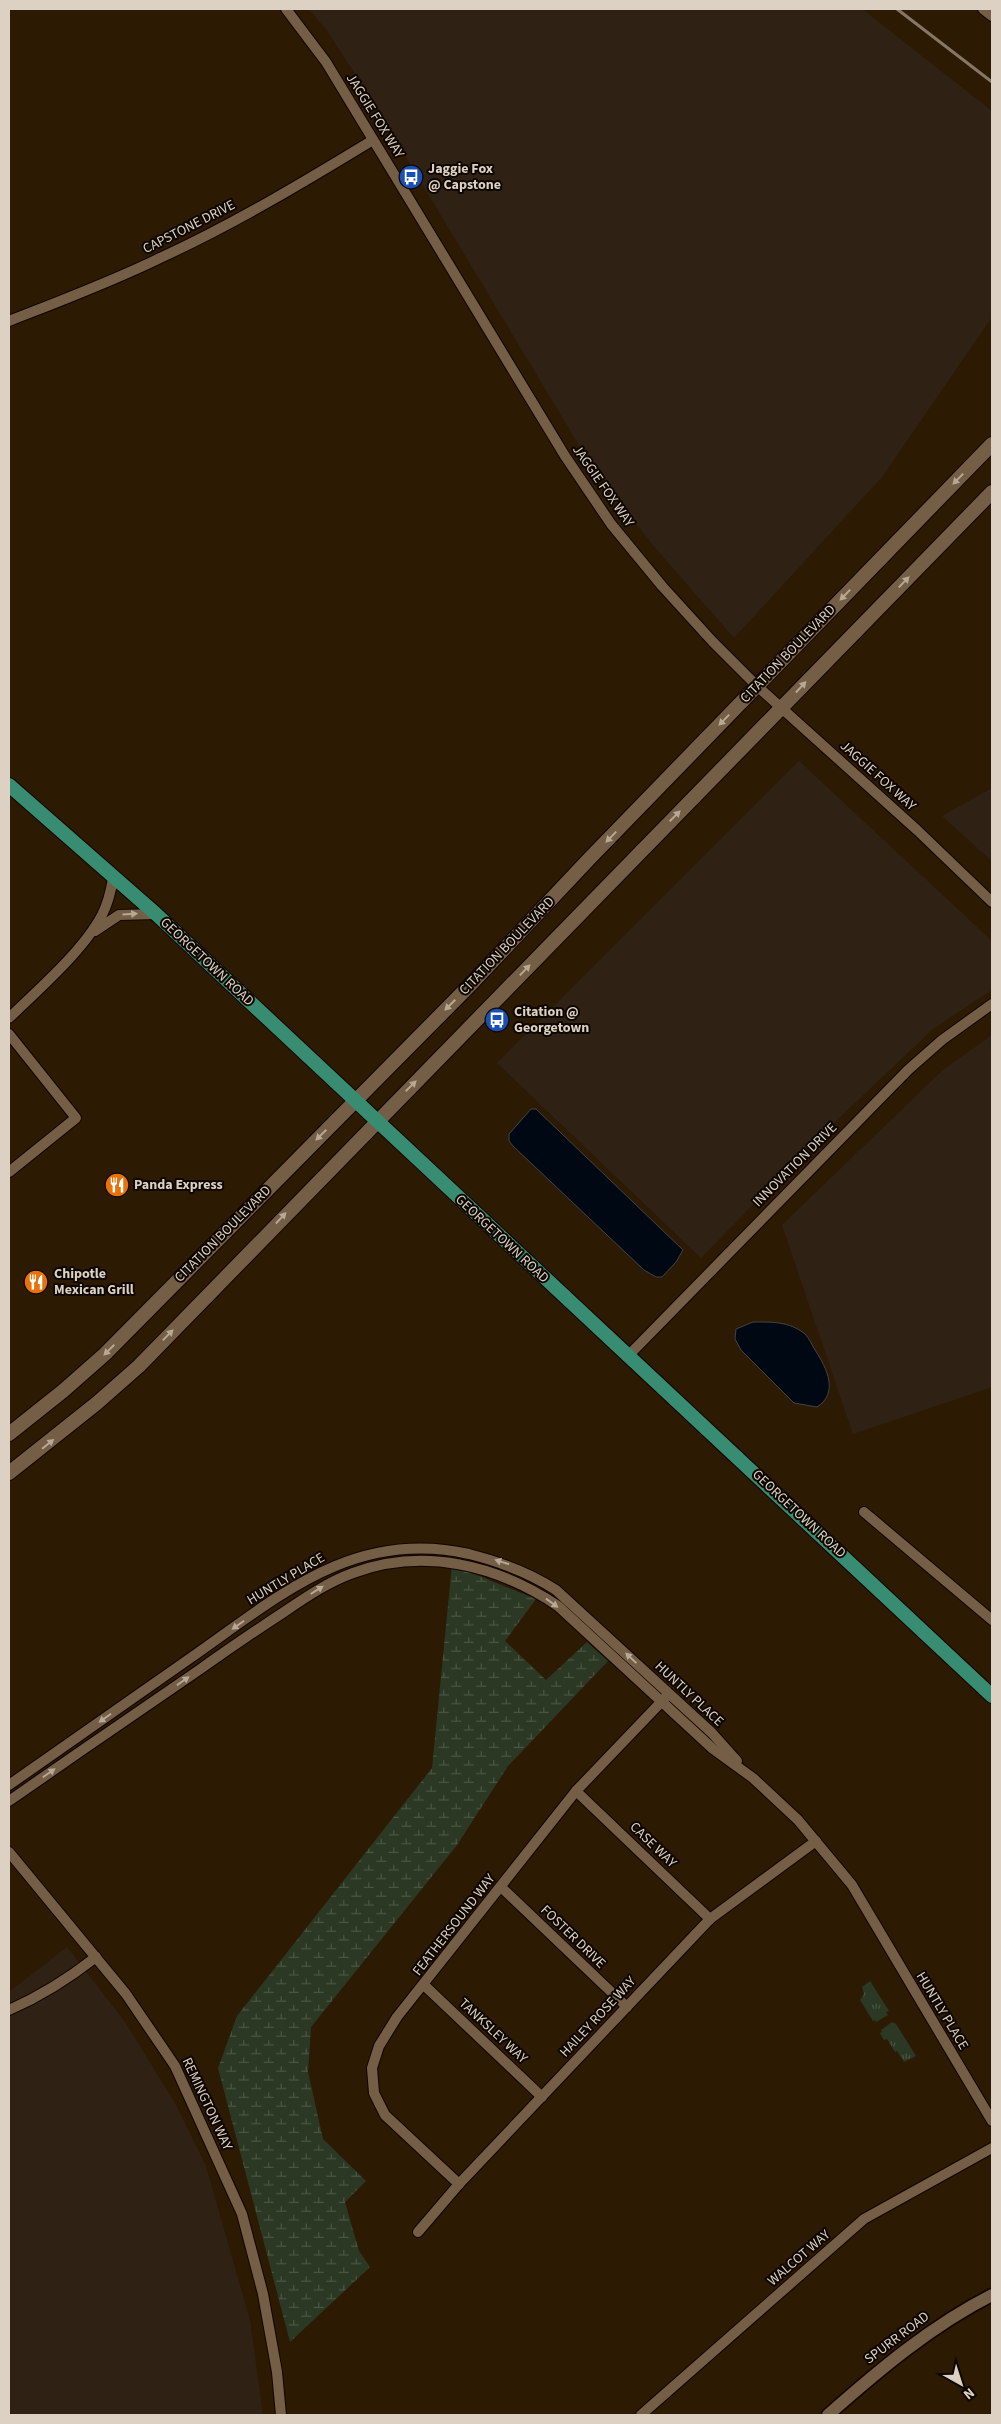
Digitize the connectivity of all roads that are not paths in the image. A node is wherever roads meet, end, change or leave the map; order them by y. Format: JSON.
{"nodes":[{"id":1,"x":286,"y":9,"type":"edge"},
{"id":2,"x":982,"y":9,"type":"edge"},
{"id":3,"x":992,"y":16,"type":"edge"},
{"id":4,"x":373,"y":140,"type":"junction"},
{"id":5,"x":9,"y":321,"type":"edge"},
{"id":6,"x":992,"y":444,"type":"edge"},
{"id":7,"x":992,"y":492,"type":"edge"},
{"id":8,"x":757,"y":686,"type":"junction"},
{"id":9,"x":782,"y":707,"type":"junction"},
{"id":10,"x":9,"y":785,"type":"edge"},
{"id":11,"x":113,"y":878,"type":"junction"},
{"id":12,"x":992,"y":902,"type":"edge"},
{"id":13,"x":156,"y":914,"type":"junction"},
{"id":14,"x":79,"y":945,"type":"junction"},
{"id":15,"x":992,"y":1004,"type":"edge"},
{"id":16,"x":9,"y":1018,"type":"edge"},
{"id":17,"x":9,"y":1034,"type":"edge"},
{"id":18,"x":356,"y":1100,"type":"junction"},
{"id":19,"x":377,"y":1121,"type":"junction"},
{"id":20,"x":9,"y":1172,"type":"edge"},
{"id":21,"x":627,"y":1356,"type":"junction"},
{"id":22,"x":9,"y":1434,"type":"edge"},
{"id":23,"x":9,"y":1473,"type":"edge"},
{"id":24,"x":864,"y":1512,"type":"dead end"},
{"id":25,"x":992,"y":1620,"type":"edge"},
{"id":26,"x":670,"y":1694,"type":"junction"},
{"id":27,"x":992,"y":1696,"type":"edge"},
{"id":28,"x":662,"y":1702,"type":"junction"},
{"id":29,"x":753,"y":1778,"type":"junction"},
{"id":30,"x":9,"y":1785,"type":"edge"},
{"id":31,"x":576,"y":1791,"type":"junction"},
{"id":32,"x":9,"y":1801,"type":"edge"},
{"id":33,"x":816,"y":1841,"type":"junction"},
{"id":34,"x":9,"y":1852,"type":"edge"},
{"id":35,"x":501,"y":1887,"type":"junction"},
{"id":36,"x":710,"y":1919,"type":"junction"},
{"id":37,"x":96,"y":1957,"type":"junction"},
{"id":38,"x":424,"y":1985,"type":"junction"},
{"id":39,"x":627,"y":2007,"type":"junction"},
{"id":40,"x":9,"y":2010,"type":"edge"},
{"id":41,"x":542,"y":2097,"type":"junction"},
{"id":42,"x":992,"y":2121,"type":"edge"},
{"id":43,"x":992,"y":2148,"type":"edge"},
{"id":44,"x":459,"y":2184,"type":"junction"},
{"id":45,"x":418,"y":2232,"type":"dead end"},
{"id":46,"x":992,"y":2295,"type":"edge"},
{"id":47,"x":281,"y":2415,"type":"edge"},
{"id":48,"x":641,"y":2415,"type":"edge"},
{"id":49,"x":828,"y":2415,"type":"edge"}],
"edges":[{"from":1,"to":4,"type":"street","name":"JAGGIE FOX WAY"},
{"from":2,"to":3,"type":"street"},
{"from":4,"to":5,"type":"street","name":"CAPSTONE DRIVE"},
{"from":4,"to":8,"type":"street","name":"JAGGIE FOX WAY"},
{"from":6,"to":8,"type":"main road","name":"CITATION BOULEVARD","one_way":true},
{"from":9,"to":7,"type":"main road","one_way":true},
{"from":8,"to":9,"type":"street","name":"JAGGIE FOX WAY"},
{"from":8,"to":18,"type":"main road","name":"CITATION BOULEVARD","one_way":true},
{"from":9,"to":12,"type":"street","name":"JAGGIE FOX WAY"},
{"from":19,"to":9,"type":"main road","one_way":true},
{"from":10,"to":11,"type":"main road","name":"GEORGETOWN ROAD"},
{"from":11,"to":13,"type":"main road","name":"GEORGETOWN ROAD"},
{"from":11,"to":14,"type":"street"},
{"from":14,"to":13,"type":"street","one_way":true},
{"from":13,"to":18,"type":"main road","name":"GEORGETOWN ROAD"},
{"from":14,"to":16,"type":"street"},
{"from":15,"to":21,"type":"street","name":"INNOVATION DRIVE"},
{"from":17,"to":20,"type":"street"},
{"from":18,"to":19,"type":"main road","name":"GEORGETOWN ROAD"},
{"from":18,"to":22,"type":"main road","name":"CITATION BOULEVARD","one_way":true},
{"from":19,"to":21,"type":"main road","name":"GEORGETOWN ROAD"},
{"from":23,"to":19,"type":"main road","one_way":true},
{"from":21,"to":27,"type":"main road","name":"GEORGETOWN ROAD"},
{"from":24,"to":25,"type":"street"},
{"from":26,"to":28,"type":"street","name":"FEATHERSOUND WAY"},
{"from":26,"to":29,"type":"street","name":"HUNTLY PLACE"},
{"from":26,"to":30,"type":"street","name":"HUNTLY PLACE","one_way":true},
{"from":28,"to":29,"type":"street","name":"HUNTLY PLACE"},
{"from":28,"to":31,"type":"street","name":"FEATHERSOUND WAY"},
{"from":32,"to":28,"type":"street","name":"HUNTLY PLACE","one_way":true},
{"from":29,"to":33,"type":"street","name":"HUNTLY PLACE"},
{"from":31,"to":35,"type":"street","name":"FEATHERSOUND WAY"},
{"from":31,"to":36,"type":"street","name":"CASE WAY"},
{"from":33,"to":36,"type":"street","name":"HAILEY ROSE WAY"},
{"from":33,"to":42,"type":"street","name":"HUNTLY PLACE"},
{"from":34,"to":37,"type":"street","name":"REMINGTON WAY"},
{"from":35,"to":38,"type":"street","name":"FEATHERSOUND WAY"},
{"from":35,"to":39,"type":"street","name":"FOSTER DRIVE"},
{"from":36,"to":39,"type":"street","name":"HAILEY ROSE WAY"},
{"from":37,"to":40,"type":"street"},
{"from":37,"to":47,"type":"street","name":"REMINGTON WAY"},
{"from":38,"to":41,"type":"street","name":"TANKSLEY WAY"},
{"from":38,"to":44,"type":"street","name":"FEATHERSOUND WAY"},
{"from":39,"to":41,"type":"street","name":"HAILEY ROSE WAY"},
{"from":41,"to":44,"type":"street","name":"HAILEY ROSE WAY"},
{"from":43,"to":48,"type":"street","name":"WALCOT WAY"},
{"from":44,"to":45,"type":"street","name":"HAILEY ROSE WAY"},
{"from":46,"to":49,"type":"street","name":"SPURR ROAD"}]}
